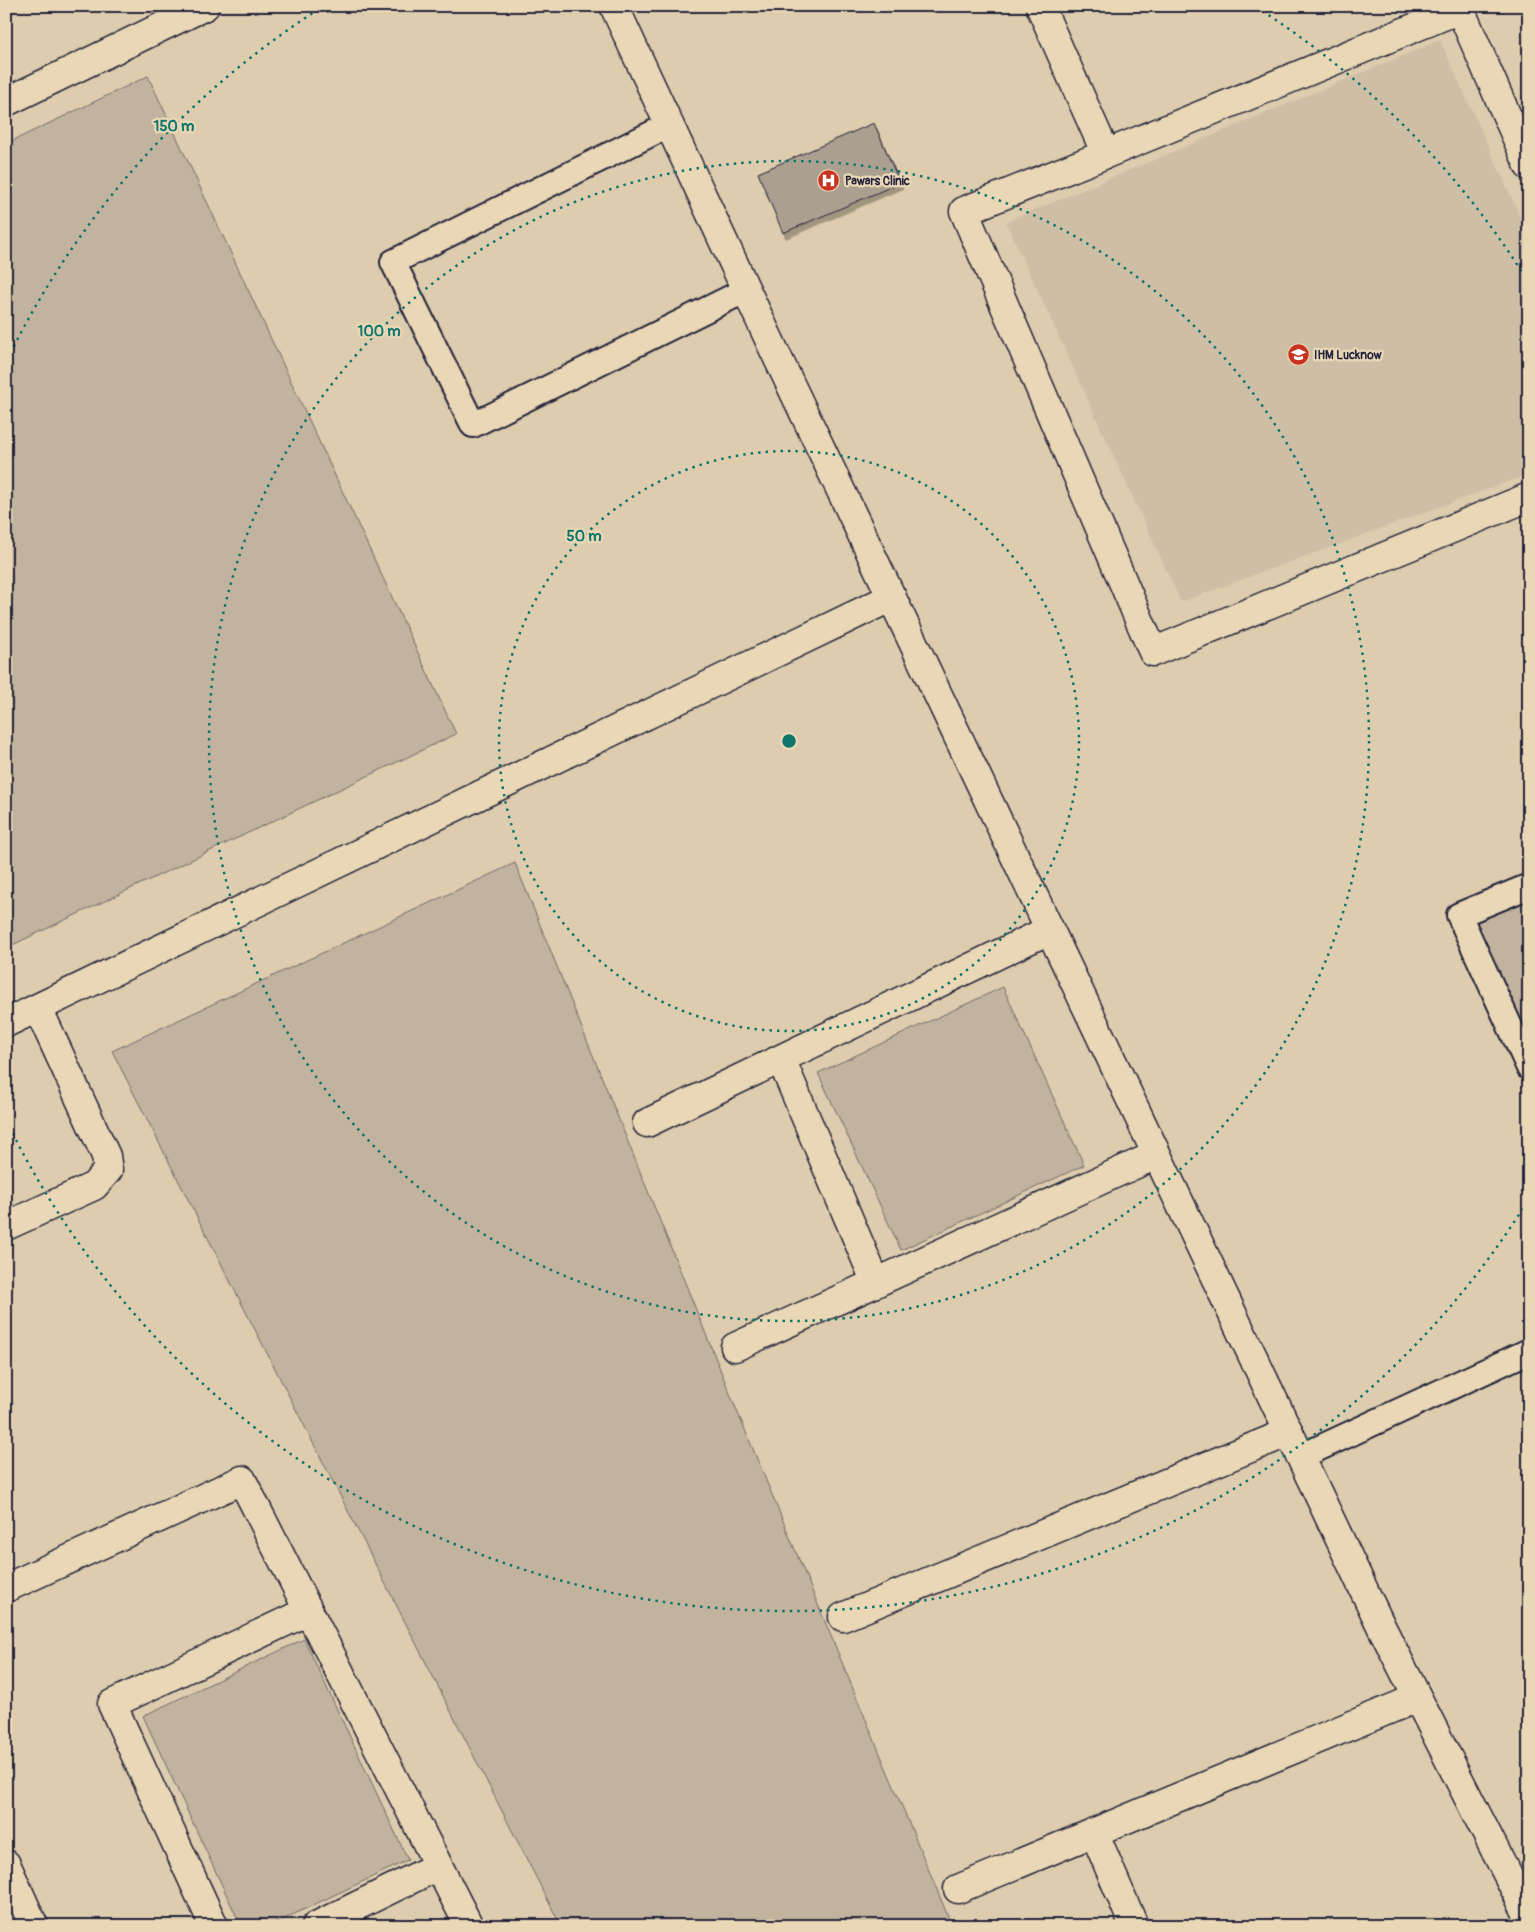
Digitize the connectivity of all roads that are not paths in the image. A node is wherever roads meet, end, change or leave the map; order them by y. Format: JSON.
{"nodes":[{"id":1,"x":205,"y":6,"type":"edge"},
{"id":2,"x":614,"y":6,"type":"edge"},
{"id":3,"x":1040,"y":6,"type":"edge"},
{"id":4,"x":6,"y":102,"type":"edge"},
{"id":5,"x":670,"y":125,"type":"junction"},
{"id":6,"x":1106,"y":154,"type":"junction"},
{"id":7,"x":1529,"y":166,"type":"edge"},
{"id":8,"x":746,"y":290,"type":"junction"},
{"id":9,"x":1529,"y":497,"type":"edge"},
{"id":10,"x":892,"y":597,"type":"junction"},
{"id":11,"x":1529,"y":886,"type":"edge"},
{"id":12,"x":1050,"y":930,"type":"junction"},
{"id":13,"x":38,"y":1008,"type":"junction"},
{"id":14,"x":6,"y":1024,"type":"edge"},
{"id":15,"x":780,"y":1059,"type":"junction"},
{"id":16,"x":1529,"y":1068,"type":"edge"},
{"id":17,"x":647,"y":1123,"type":"dead end"},
{"id":18,"x":1156,"y":1155,"type":"junction"},
{"id":19,"x":6,"y":1226,"type":"edge"},
{"id":20,"x":876,"y":1283,"type":"junction"},
{"id":21,"x":735,"y":1347,"type":"dead end"},
{"id":22,"x":1529,"y":1351,"type":"edge"},
{"id":23,"x":1289,"y":1432,"type":"junction"},
{"id":24,"x":1300,"y":1457,"type":"junction"},
{"id":25,"x":6,"y":1588,"type":"edge"},
{"id":26,"x":308,"y":1611,"type":"junction"},
{"id":27,"x":843,"y":1617,"type":"dead end"},
{"id":28,"x":1417,"y":1698,"type":"junction"},
{"id":29,"x":1094,"y":1832,"type":"junction"},
{"id":30,"x":6,"y":1864,"type":"edge"},
{"id":31,"x":438,"y":1866,"type":"junction"},
{"id":32,"x":958,"y":1889,"type":"dead end"},
{"id":33,"x":1529,"y":1917,"type":"edge"},
{"id":34,"x":34,"y":1926,"type":"edge"},
{"id":35,"x":214,"y":1926,"type":"edge"},
{"id":36,"x":316,"y":1926,"type":"edge"},
{"id":37,"x":468,"y":1926,"type":"edge"},
{"id":38,"x":1134,"y":1926,"type":"edge"}],
"edges":[{"from":1,"to":4,"type":"street"},
{"from":2,"to":5,"type":"street"},
{"from":3,"to":6,"type":"street"},
{"from":5,"to":8,"type":"street"},
{"from":5,"to":8,"type":"lane"},
{"from":6,"to":7,"type":"street"},
{"from":6,"to":9,"type":"street"},
{"from":8,"to":10,"type":"street"},
{"from":10,"to":12,"type":"street"},
{"from":10,"to":13,"type":"street"},
{"from":11,"to":16,"type":"lane"},
{"from":12,"to":15,"type":"street"},
{"from":12,"to":18,"type":"street"},
{"from":13,"to":14,"type":"street"},
{"from":13,"to":19,"type":"street"},
{"from":15,"to":17,"type":"street"},
{"from":15,"to":20,"type":"street"},
{"from":18,"to":20,"type":"street"},
{"from":18,"to":23,"type":"street"},
{"from":20,"to":21,"type":"street"},
{"from":22,"to":24,"type":"lane"},
{"from":23,"to":24,"type":"street"},
{"from":23,"to":27,"type":"street"},
{"from":24,"to":28,"type":"street"},
{"from":25,"to":26,"type":"street"},
{"from":26,"to":31,"type":"street"},
{"from":26,"to":35,"type":"street"},
{"from":28,"to":29,"type":"street"},
{"from":28,"to":33,"type":"street"},
{"from":29,"to":32,"type":"street"},
{"from":29,"to":38,"type":"street"},
{"from":30,"to":34,"type":"street"},
{"from":31,"to":36,"type":"street"},
{"from":31,"to":37,"type":"street"}]}
